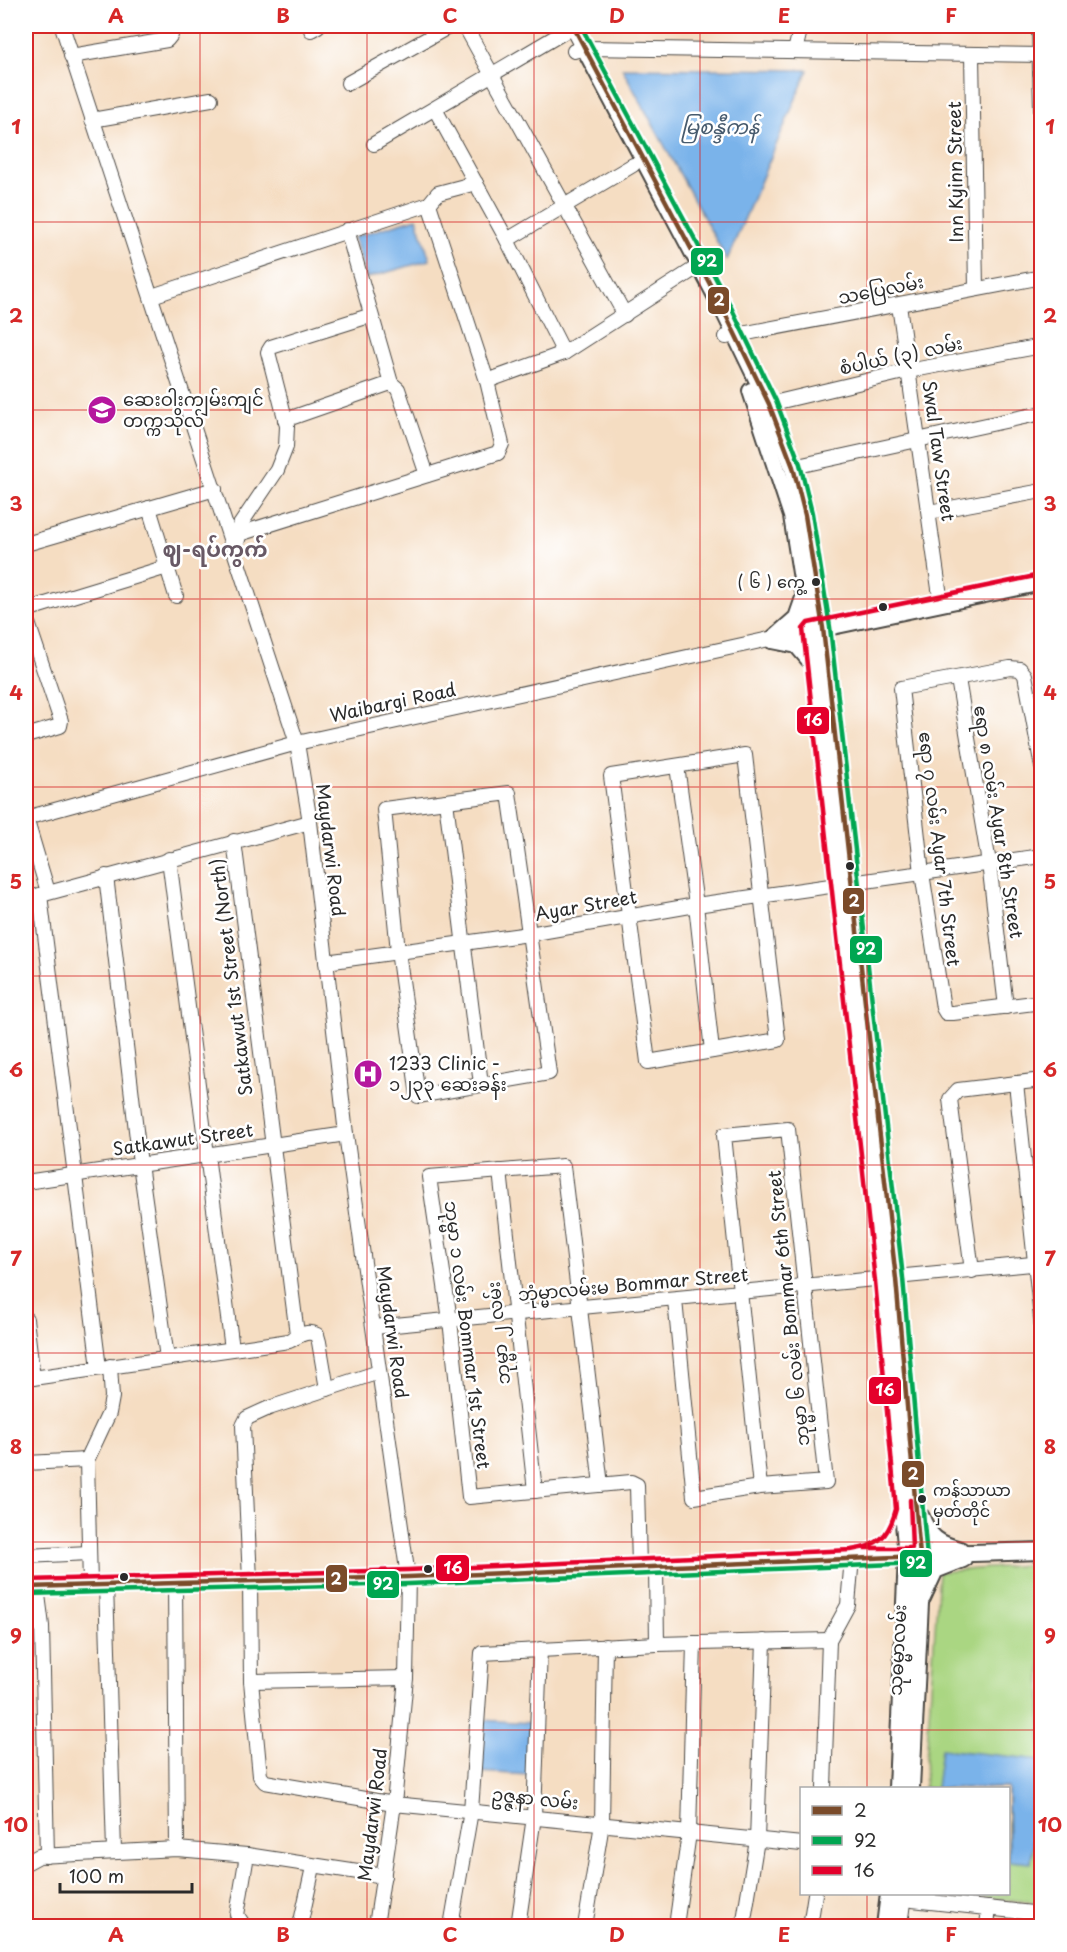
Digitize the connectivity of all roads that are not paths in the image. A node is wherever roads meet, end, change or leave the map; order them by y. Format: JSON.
{"nodes":[{"id":1,"x":62,"y":26,"type":"edge"},
{"id":2,"x":169,"y":26,"type":"edge"},
{"id":3,"x":450,"y":26,"type":"edge"},
{"id":4,"x":465,"y":26,"type":"edge"},
{"id":5,"x":801,"y":26,"type":"edge"},
{"id":6,"x":1039,"y":26,"type":"edge"},
{"id":7,"x":566,"y":28,"type":"edge"},
{"id":8,"x":580,"y":50,"type":"junction"},
{"id":9,"x":795,"y":51,"type":"junction"},
{"id":10,"x":972,"y":54,"type":"junction"},
{"id":11,"x":1041,"y":55,"type":"edge"},
{"id":12,"x":71,"y":56,"type":"junction"},
{"id":13,"x":492,"y":75,"type":"junction"},
{"id":14,"x":348,"y":83,"type":"dead end"},
{"id":15,"x":212,"y":99,"type":"dead end"},
{"id":16,"x":435,"y":109,"type":"junction"},
{"id":17,"x":92,"y":120,"type":"junction"},
{"id":18,"x":374,"y":144,"type":"dead end"},
{"id":19,"x":1041,"y":149,"type":"edge"},
{"id":20,"x":633,"y":165,"type":"junction"},
{"id":21,"x":476,"y":183,"type":"junction"},
{"id":22,"x":429,"y":204,"type":"junction"},
{"id":23,"x":564,"y":207,"type":"junction"},
{"id":24,"x":347,"y":231,"type":"junction"},
{"id":25,"x":507,"y":240,"type":"junction"},
{"id":26,"x":695,"y":269,"type":"junction"},
{"id":27,"x":1041,"y":277,"type":"edge"},
{"id":28,"x":976,"y":289,"type":"junction"},
{"id":29,"x":152,"y":296,"type":"junction"},
{"id":30,"x":899,"y":305,"type":"junction"},
{"id":31,"x":625,"y":315,"type":"junction"},
{"id":32,"x":369,"y":316,"type":"junction"},
{"id":33,"x":731,"y":337,"type":"junction"},
{"id":34,"x":1041,"y":346,"type":"edge"},
{"id":35,"x":564,"y":353,"type":"junction"},
{"id":36,"x":908,"y":371,"type":"junction"},
{"id":37,"x":487,"y":381,"type":"junction"},
{"id":38,"x":391,"y":383,"type":"junction"},
{"id":39,"x":769,"y":404,"type":"junction"},
{"id":40,"x":1041,"y":413,"type":"edge"},
{"id":41,"x":285,"y":420,"type":"junction"},
{"id":42,"x":918,"y":438,"type":"junction"},
{"id":43,"x":793,"y":466,"type":"junction"},
{"id":44,"x":427,"y":476,"type":"junction"},
{"id":45,"x":215,"y":489,"type":"junction"},
{"id":46,"x":1041,"y":491,"type":"edge"},
{"id":47,"x":148,"y":508,"type":"junction"},
{"id":48,"x":929,"y":512,"type":"junction"},
{"id":49,"x":239,"y":534,"type":"junction"},
{"id":50,"x":26,"y":544,"type":"edge"},
{"id":51,"x":235,"y":551,"type":"junction"},
{"id":52,"x":167,"y":567,"type":"junction"},
{"id":53,"x":1041,"y":582,"type":"edge"},
{"id":54,"x":811,"y":594,"type":"junction"},
{"id":55,"x":176,"y":596,"type":"dead end"},
{"id":56,"x":942,"y":603,"type":"junction"},
{"id":57,"x":26,"y":610,"type":"edge"},
{"id":58,"x":26,"y":617,"type":"edge"},
{"id":59,"x":859,"y":620,"type":"junction"},
{"id":60,"x":817,"y":629,"type":"junction"},
{"id":61,"x":772,"y":640,"type":"junction"},
{"id":62,"x":821,"y":665,"type":"junction"},
{"id":63,"x":958,"y":679,"type":"junction"},
{"id":64,"x":26,"y":736,"type":"edge"},
{"id":65,"x":297,"y":742,"type":"junction"},
{"id":66,"x":677,"y":766,"type":"junction"},
{"id":67,"x":1041,"y":767,"type":"edge"},
{"id":68,"x":446,"y":801,"type":"junction"},
{"id":69,"x":26,"y":818,"type":"edge"},
{"id":70,"x":310,"y":822,"type":"junction"},
{"id":71,"x":234,"y":841,"type":"junction"},
{"id":72,"x":1041,"y":856,"type":"edge"},
{"id":73,"x":169,"y":859,"type":"junction"},
{"id":74,"x":988,"y":863,"type":"junction"},
{"id":75,"x":921,"y":873,"type":"junction"},
{"id":76,"x":106,"y":876,"type":"junction"},
{"id":77,"x":844,"y":883,"type":"junction"},
{"id":78,"x":44,"y":894,"type":"junction"},
{"id":79,"x":763,"y":896,"type":"junction"},
{"id":80,"x":26,"y":899,"type":"edge"},
{"id":81,"x":696,"y":905,"type":"junction"},
{"id":82,"x":629,"y":916,"type":"junction"},
{"id":83,"x":529,"y":934,"type":"junction"},
{"id":84,"x":465,"y":942,"type":"junction"},
{"id":85,"x":398,"y":951,"type":"junction"},
{"id":86,"x":326,"y":962,"type":"junction"},
{"id":87,"x":1041,"y":1002,"type":"edge"},
{"id":88,"x":1006,"y":1006,"type":"junction"},
{"id":89,"x":712,"y":1051,"type":"junction"},
{"id":90,"x":1041,"y":1080,"type":"edge"},
{"id":91,"x":1016,"y":1083,"type":"junction"},
{"id":92,"x":481,"y":1084,"type":"junction"},
{"id":93,"x":346,"y":1134,"type":"junction"},
{"id":94,"x":271,"y":1145,"type":"junction"},
{"id":95,"x":207,"y":1155,"type":"junction"},
{"id":96,"x":140,"y":1164,"type":"junction"},
{"id":97,"x":500,"y":1171,"type":"junction"},
{"id":98,"x":74,"y":1174,"type":"junction"},
{"id":99,"x":26,"y":1182,"type":"edge"},
{"id":100,"x":1038,"y":1263,"type":"edge"},
{"id":101,"x":972,"y":1271,"type":"junction"},
{"id":102,"x":889,"y":1280,"type":"junction"},
{"id":103,"x":804,"y":1288,"type":"junction"},
{"id":104,"x":739,"y":1294,"type":"junction"},
{"id":105,"x":675,"y":1300,"type":"junction"},
{"id":106,"x":582,"y":1310,"type":"junction"},
{"id":107,"x":515,"y":1314,"type":"junction"},
{"id":108,"x":26,"y":1319,"type":"edge"},
{"id":109,"x":450,"y":1320,"type":"junction"},
{"id":110,"x":374,"y":1327,"type":"junction"},
{"id":111,"x":1041,"y":1328,"type":"edge"},
{"id":112,"x":297,"y":1334,"type":"junction"},
{"id":113,"x":232,"y":1349,"type":"junction"},
{"id":114,"x":167,"y":1358,"type":"junction"},
{"id":115,"x":105,"y":1367,"type":"junction"},
{"id":116,"x":379,"y":1372,"type":"junction"},
{"id":117,"x":29,"y":1379,"type":"edge"},
{"id":118,"x":327,"y":1389,"type":"junction"},
{"id":119,"x":87,"y":1460,"type":"junction"},
{"id":120,"x":26,"y":1463,"type":"edge"},
{"id":121,"x":601,"y":1485,"type":"junction"},
{"id":122,"x":760,"y":1487,"type":"junction"},
{"id":123,"x":535,"y":1491,"type":"junction"},
{"id":124,"x":911,"y":1509,"type":"junction"},
{"id":125,"x":1041,"y":1551,"type":"edge"},
{"id":126,"x":89,"y":1553,"type":"junction"},
{"id":127,"x":975,"y":1554,"type":"junction"},
{"id":128,"x":26,"y":1556,"type":"edge"},
{"id":129,"x":914,"y":1556,"type":"junction"},
{"id":130,"x":860,"y":1557,"type":"junction"},
{"id":131,"x":656,"y":1566,"type":"junction"},
{"id":132,"x":639,"y":1567,"type":"junction"},
{"id":133,"x":408,"y":1577,"type":"junction"},
{"id":134,"x":250,"y":1580,"type":"junction"},
{"id":135,"x":175,"y":1582,"type":"junction"},
{"id":136,"x":98,"y":1585,"type":"junction"},
{"id":137,"x":32,"y":1587,"type":"edge"},
{"id":138,"x":913,"y":1603,"type":"junction"},
{"id":139,"x":829,"y":1640,"type":"junction"},
{"id":140,"x":764,"y":1641,"type":"junction"},
{"id":141,"x":694,"y":1643,"type":"junction"},
{"id":142,"x":657,"y":1644,"type":"junction"},
{"id":143,"x":605,"y":1646,"type":"junction"},
{"id":144,"x":540,"y":1649,"type":"junction"},
{"id":145,"x":406,"y":1678,"type":"junction"},
{"id":146,"x":251,"y":1681,"type":"junction"},
{"id":147,"x":824,"y":1787,"type":"edge"},
{"id":148,"x":897,"y":1787,"type":"edge"},
{"id":149,"x":911,"y":1787,"type":"edge"},
{"id":150,"x":394,"y":1804,"type":"junction"},
{"id":151,"x":471,"y":1811,"type":"junction"},
{"id":152,"x":534,"y":1817,"type":"junction"},
{"id":153,"x":602,"y":1824,"type":"junction"},
{"id":154,"x":689,"y":1833,"type":"junction"},
{"id":155,"x":757,"y":1840,"type":"junction"},
{"id":156,"x":800,"y":1844,"type":"edge"},
{"id":157,"x":177,"y":1849,"type":"junction"},
{"id":158,"x":114,"y":1851,"type":"junction"},
{"id":159,"x":247,"y":1855,"type":"junction"},
{"id":160,"x":47,"y":1856,"type":"junction"},
{"id":161,"x":26,"y":1863,"type":"edge"},
{"id":162,"x":313,"y":1867,"type":"junction"},
{"id":163,"x":384,"y":1876,"type":"junction"},
{"id":164,"x":815,"y":1895,"type":"edge"},
{"id":165,"x":898,"y":1895,"type":"edge"},
{"id":166,"x":990,"y":1908,"type":"junction"},
{"id":167,"x":1041,"y":1914,"type":"edge"},
{"id":168,"x":244,"y":1926,"type":"edge"},
{"id":169,"x":300,"y":1926,"type":"edge"},
{"id":170,"x":376,"y":1926,"type":"edge"},
{"id":171,"x":451,"y":1926,"type":"edge"},
{"id":172,"x":518,"y":1926,"type":"edge"},
{"id":173,"x":585,"y":1926,"type":"edge"},
{"id":174,"x":676,"y":1926,"type":"edge"},
{"id":175,"x":743,"y":1926,"type":"edge"},
{"id":176,"x":810,"y":1926,"type":"edge"},
{"id":177,"x":885,"y":1926,"type":"edge"},
{"id":178,"x":899,"y":1926,"type":"edge"},
{"id":179,"x":987,"y":1926,"type":"edge"}],
"edges":[{"from":1,"to":12,"type":"street","name":"Maydarwi Road"},
{"from":2,"to":12,"type":"street"},
{"from":3,"to":14,"type":"street"},
{"from":4,"to":13,"type":"street"},
{"from":5,"to":9,"type":"street"},
{"from":6,"to":11,"type":"street"},
{"from":7,"to":8,"type":"main road","name":"သုဓမ္မာလမ်း"},
{"from":7,"to":13,"type":"street"},
{"from":8,"to":9,"type":"street"},
{"from":8,"to":20,"type":"main road","name":"သုဓမ္မာလမ်း"},
{"from":8,"to":26,"type":"main road","name":"သုဓမ္မာလမ်း"},
{"from":9,"to":10,"type":"street"},
{"from":10,"to":11,"type":"street"},
{"from":10,"to":28,"type":"street","name":"Inn Kyinn Street"},
{"from":11,"to":19,"type":"street"},
{"from":12,"to":17,"type":"street","name":"Maydarwi Road"},
{"from":13,"to":16,"type":"street"},
{"from":13,"to":23,"type":"street"},
{"from":15,"to":17,"type":"street"},
{"from":16,"to":18,"type":"street"},
{"from":16,"to":21,"type":"street"},
{"from":17,"to":29,"type":"street","name":"Maydarwi Road"},
{"from":20,"to":23,"type":"street"},
{"from":20,"to":26,"type":"main road","name":"သုဓမ္မာလမ်း"},
{"from":21,"to":22,"type":"street"},
{"from":21,"to":25,"type":"street"},
{"from":22,"to":24,"type":"street"},
{"from":22,"to":37,"type":"street"},
{"from":23,"to":25,"type":"street"},
{"from":23,"to":31,"type":"street"},
{"from":24,"to":29,"type":"street"},
{"from":24,"to":32,"type":"street"},
{"from":25,"to":35,"type":"street"},
{"from":26,"to":31,"type":"street"},
{"from":26,"to":33,"type":"main road","name":"သုဓမ္မာလမ်း"},
{"from":27,"to":28,"type":"street","name":"သပြေလမ်း"},
{"from":28,"to":30,"type":"street","name":"သပြေလမ်း"},
{"from":29,"to":45,"type":"street","name":"Maydarwi Road"},
{"from":30,"to":33,"type":"street","name":"သပြေလမ်း"},
{"from":30,"to":36,"type":"street","name":"Swal Taw Street"},
{"from":31,"to":35,"type":"street"},
{"from":32,"to":38,"type":"street"},
{"from":32,"to":41,"type":"street"},
{"from":33,"to":39,"type":"main road","name":"သုဓမ္မာလမ်း"},
{"from":33,"to":54,"type":"main road","name":"သုဓမ္မာလမ်း"},
{"from":34,"to":36,"type":"street","name":"စံပါယ် (၃) လမ်း"},
{"from":35,"to":37,"type":"street"},
{"from":36,"to":39,"type":"street","name":"စံပါယ် (၃) လမ်း"},
{"from":36,"to":42,"type":"street","name":"Swal Taw Street"},
{"from":37,"to":44,"type":"street"},
{"from":38,"to":41,"type":"street"},
{"from":38,"to":44,"type":"street"},
{"from":39,"to":43,"type":"main road","name":"သုဓမ္မာလမ်း"},
{"from":40,"to":42,"type":"street"},
{"from":41,"to":49,"type":"street"},
{"from":42,"to":43,"type":"street"},
{"from":42,"to":48,"type":"street","name":"Swal Taw Street"},
{"from":43,"to":54,"type":"main road","name":"သုဓမ္မာလမ်း"},
{"from":44,"to":49,"type":"street"},
{"from":45,"to":47,"type":"street"},
{"from":45,"to":51,"type":"street","name":"Maydarwi Road"},
{"from":46,"to":48,"type":"street"},
{"from":47,"to":50,"type":"street"},
{"from":47,"to":52,"type":"street"},
{"from":48,"to":56,"type":"street","name":"Swal Taw Street"},
{"from":49,"to":51,"type":"street"},
{"from":51,"to":65,"type":"street","name":"Maydarwi Road"},
{"from":52,"to":55,"type":"street"},
{"from":52,"to":57,"type":"street"},
{"from":53,"to":56,"type":"main road"},
{"from":54,"to":59,"type":"main road"},
{"from":54,"to":60,"type":"main road","name":"သုဓမ္မာလမ်း"},
{"from":54,"to":61,"type":"main road"},
{"from":56,"to":59,"type":"main road"},
{"from":58,"to":64,"type":"street"},
{"from":59,"to":60,"type":"main road"},
{"from":59,"to":62,"type":"main road"},
{"from":60,"to":61,"type":"street","name":"Waibargi Road"},
{"from":60,"to":62,"type":"main road","name":"သုဓမ္မာလမ်း"},
{"from":61,"to":62,"type":"main road"},
{"from":61,"to":65,"type":"street","name":"Waibargi Road"},
{"from":62,"to":77,"type":"main road","name":"သုဓမ္မာလမ်း"},
{"from":63,"to":67,"type":"street"},
{"from":63,"to":74,"type":"street","name":"ဧရာ ၈ လမ်း Ayar 8th Street"},
{"from":63,"to":75,"type":"street","name":"ဧရာ ၇ လမ်း Ayar 7th Street"},
{"from":65,"to":69,"type":"street","name":"Waibargi Road"},
{"from":65,"to":70,"type":"street","name":"Maydarwi Road"},
{"from":66,"to":79,"type":"street"},
{"from":66,"to":81,"type":"street"},
{"from":66,"to":82,"type":"street"},
{"from":68,"to":83,"type":"street"},
{"from":68,"to":84,"type":"street"},
{"from":68,"to":85,"type":"street"},
{"from":69,"to":78,"type":"street"},
{"from":70,"to":71,"type":"street"},
{"from":70,"to":86,"type":"street","name":"Maydarwi Road"},
{"from":71,"to":73,"type":"street"},
{"from":71,"to":94,"type":"street","name":"Satkawut 1st Street (North)"},
{"from":72,"to":74,"type":"street","name":"Ayar Street"},
{"from":73,"to":76,"type":"street"},
{"from":73,"to":95,"type":"street"},
{"from":74,"to":75,"type":"street","name":"Ayar Street"},
{"from":74,"to":88,"type":"street","name":"ဧရာ ၈ လမ်း Ayar 8th Street"},
{"from":75,"to":77,"type":"street","name":"Ayar Street"},
{"from":75,"to":88,"type":"street","name":"ဧရာ ၇ လမ်း Ayar 7th Street"},
{"from":76,"to":78,"type":"street"},
{"from":76,"to":96,"type":"street"},
{"from":77,"to":79,"type":"street","name":"Ayar Street"},
{"from":77,"to":102,"type":"main road","name":"သုဓမ္မာလမ်း"},
{"from":78,"to":80,"type":"street"},
{"from":78,"to":98,"type":"street"},
{"from":79,"to":81,"type":"street","name":"Ayar Street"},
{"from":79,"to":89,"type":"street"},
{"from":81,"to":82,"type":"street","name":"Ayar Street"},
{"from":81,"to":89,"type":"street"},
{"from":82,"to":83,"type":"street","name":"Ayar Street"},
{"from":82,"to":89,"type":"street"},
{"from":83,"to":84,"type":"street","name":"Ayar Street"},
{"from":83,"to":92,"type":"street"},
{"from":84,"to":85,"type":"street","name":"Ayar Street"},
{"from":84,"to":92,"type":"street"},
{"from":85,"to":86,"type":"street","name":"Ayar Street"},
{"from":85,"to":92,"type":"street"},
{"from":86,"to":93,"type":"street","name":"Maydarwi Road"},
{"from":87,"to":88,"type":"street"},
{"from":90,"to":91,"type":"street"},
{"from":91,"to":100,"type":"street"},
{"from":91,"to":101,"type":"street"},
{"from":93,"to":94,"type":"street","name":"Satkawut Street"},
{"from":93,"to":110,"type":"street","name":"Maydarwi Road"},
{"from":94,"to":95,"type":"street","name":"Satkawut Street"},
{"from":94,"to":112,"type":"street","name":"Satkawut 1st Street (North)"},
{"from":95,"to":96,"type":"street","name":"Satkawut Street"},
{"from":95,"to":113,"type":"street"},
{"from":96,"to":98,"type":"street","name":"Satkawut Street"},
{"from":96,"to":114,"type":"street"},
{"from":97,"to":106,"type":"street"},
{"from":97,"to":107,"type":"street","name":"ဘုမ္မာ ၂ လမ်း"},
{"from":97,"to":109,"type":"street","name":"ဘုမ္မာ ၁ လမ်း Bommar 1st Street"},
{"from":98,"to":99,"type":"street","name":"Satkawut Street"},
{"from":98,"to":115,"type":"street"},
{"from":100,"to":101,"type":"street","name":"ဘုံမ္မာလမ်းမ Bommar Street"},
{"from":100,"to":111,"type":"street"},
{"from":101,"to":102,"type":"street","name":"ဘုံမ္မာလမ်းမ Bommar Street"},
{"from":102,"to":103,"type":"street","name":"ဘုံမ္မာလမ်းမ Bommar Street"},
{"from":102,"to":124,"type":"main road","name":"သုဓမ္မာလမ်း"},
{"from":103,"to":104,"type":"street","name":"ဘုံမ္မာလမ်းမ Bommar Street"},
{"from":103,"to":104,"type":"street","name":"ဘုမ္မာ ၆ လမ်း Bommar 6th Street"},
{"from":103,"to":122,"type":"street","name":"ဘုမ္မာ ၆ လမ်း Bommar 6th Street"},
{"from":104,"to":105,"type":"street","name":"ဘုံမ္မာလမ်းမ Bommar Street"},
{"from":104,"to":122,"type":"street"},
{"from":105,"to":106,"type":"street","name":"ဘုံမ္မာလမ်းမ Bommar Street"},
{"from":105,"to":122,"type":"street"},
{"from":106,"to":107,"type":"street","name":"ဘုံမ္မာလမ်းမ Bommar Street"},
{"from":106,"to":121,"type":"street"},
{"from":107,"to":109,"type":"street","name":"ဘုံမ္မာလမ်းမ Bommar Street"},
{"from":107,"to":123,"type":"street","name":"ဘုမ္မာ ၂ လမ်း"},
{"from":108,"to":117,"type":"street"},
{"from":109,"to":110,"type":"street","name":"ဘုံမ္မာလမ်းမ Bommar Street"},
{"from":109,"to":123,"type":"street","name":"ဘုမ္မာ ၁ လမ်း Bommar 1st Street"},
{"from":110,"to":116,"type":"street","name":"Maydarwi Road"},
{"from":112,"to":113,"type":"street"},
{"from":112,"to":118,"type":"street"},
{"from":113,"to":114,"type":"street"},
{"from":114,"to":115,"type":"street"},
{"from":115,"to":117,"type":"street"},
{"from":115,"to":119,"type":"street"},
{"from":116,"to":118,"type":"street"},
{"from":116,"to":133,"type":"street","name":"Maydarwi Road"},
{"from":118,"to":134,"type":"street"},
{"from":119,"to":120,"type":"street"},
{"from":119,"to":126,"type":"street"},
{"from":121,"to":123,"type":"street"},
{"from":121,"to":132,"type":"street"},
{"from":124,"to":127,"type":"main road"},
{"from":124,"to":129,"type":"main road","name":"သုဓမ္မာလမ်း"},
{"from":124,"to":130,"type":"main road"},
{"from":125,"to":127,"type":"main road"},
{"from":126,"to":128,"type":"street"},
{"from":126,"to":136,"type":"street"},
{"from":127,"to":129,"type":"main road"},
{"from":127,"to":138,"type":"main road"},
{"from":129,"to":130,"type":"main road"},
{"from":129,"to":138,"type":"main road","name":"သုဓမ္မာလမ်း"},
{"from":130,"to":131,"type":"main road"},
{"from":130,"to":138,"type":"main road"},
{"from":130,"to":139,"type":"street"},
{"from":131,"to":132,"type":"main road"},
{"from":131,"to":142,"type":"street"},
{"from":132,"to":133,"type":"main road"},
{"from":133,"to":134,"type":"main road"},
{"from":133,"to":145,"type":"street","name":"Maydarwi Road"},
{"from":134,"to":135,"type":"main road"},
{"from":134,"to":146,"type":"street"},
{"from":135,"to":136,"type":"main road"},
{"from":135,"to":157,"type":"street"},
{"from":136,"to":137,"type":"main road"},
{"from":136,"to":158,"type":"street"},
{"from":137,"to":160,"type":"street"},
{"from":138,"to":148,"type":"main road","name":"သုဓမ္မာလမ်း"},
{"from":138,"to":149,"type":"main road","name":"သုဓမ္မာလမ်း"},
{"from":139,"to":140,"type":"street"},
{"from":139,"to":147,"type":"street"},
{"from":140,"to":141,"type":"street"},
{"from":140,"to":155,"type":"street"},
{"from":141,"to":142,"type":"street"},
{"from":141,"to":154,"type":"street"},
{"from":142,"to":143,"type":"street"},
{"from":143,"to":144,"type":"street"},
{"from":143,"to":153,"type":"street"},
{"from":144,"to":151,"type":"street"},
{"from":144,"to":152,"type":"street"},
{"from":145,"to":146,"type":"street"},
{"from":145,"to":150,"type":"street","name":"Maydarwi Road"},
{"from":146,"to":150,"type":"street","name":"ဥဇ္ဇနာ လမ်း"},
{"from":150,"to":151,"type":"street","name":"ဥဇ္ဇနာ လမ်း"},
{"from":150,"to":163,"type":"street","name":"Maydarwi Road"},
{"from":151,"to":152,"type":"street","name":"ဥဇ္ဇနာ လမ်း"},
{"from":151,"to":171,"type":"street"},
{"from":152,"to":153,"type":"street","name":"ဥဇ္ဇနာ လမ်း"},
{"from":152,"to":172,"type":"street"},
{"from":153,"to":154,"type":"street","name":"ဥဇ္ဇနာ လမ်း"},
{"from":153,"to":173,"type":"street"},
{"from":154,"to":155,"type":"street","name":"ဥဇ္ဇနာ လမ်း"},
{"from":154,"to":174,"type":"street"},
{"from":155,"to":156,"type":"street","name":"ဥဇ္ဇနာ လမ်း"},
{"from":155,"to":175,"type":"street"},
{"from":157,"to":158,"type":"street"},
{"from":157,"to":159,"type":"street"},
{"from":158,"to":160,"type":"street"},
{"from":159,"to":162,"type":"street"},
{"from":159,"to":168,"type":"street"},
{"from":160,"to":161,"type":"street"},
{"from":162,"to":163,"type":"street"},
{"from":162,"to":169,"type":"street"},
{"from":163,"to":170,"type":"street","name":"Maydarwi Road"},
{"from":164,"to":176,"type":"street"},
{"from":165,"to":166,"type":"street"},
{"from":165,"to":177,"type":"main road"},
{"from":165,"to":178,"type":"main road"},
{"from":166,"to":167,"type":"street"},
{"from":166,"to":179,"type":"street"}]}
